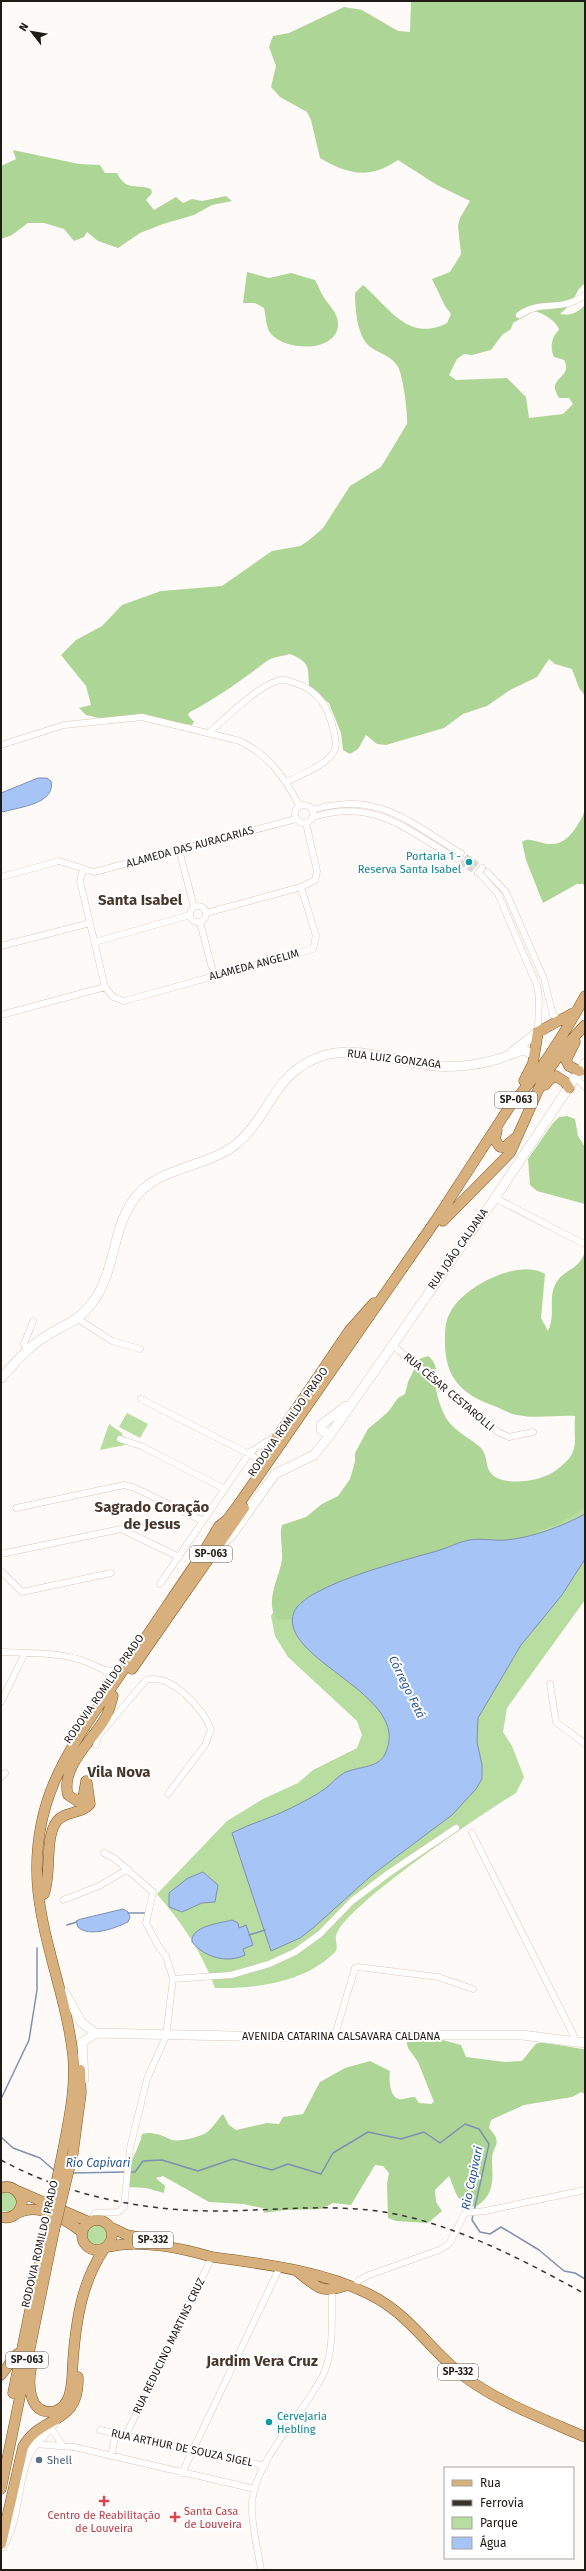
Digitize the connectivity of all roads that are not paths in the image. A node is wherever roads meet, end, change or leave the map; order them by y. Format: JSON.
{"nodes":[{"id":1,"x":585,"y":295,"type":"edge"},
{"id":2,"x":520,"y":316,"type":"dead end"},
{"id":3,"x":209,"y":733,"type":"junction"},
{"id":4,"x":1,"y":744,"type":"edge"},
{"id":5,"x":287,"y":782,"type":"junction"},
{"id":6,"x":299,"y":806,"type":"junction"},
{"id":7,"x":312,"y":813,"type":"junction"},
{"id":8,"x":296,"y":819,"type":"junction"},
{"id":9,"x":306,"y":823,"type":"junction"},
{"id":10,"x":179,"y":850,"type":"junction"},
{"id":11,"x":457,"y":855,"type":"tunnel mouth"},
{"id":12,"x":482,"y":868,"type":"tunnel mouth"},
{"id":13,"x":84,"y":870,"type":"junction"},
{"id":14,"x":488,"y":872,"type":"tunnel mouth"},
{"id":15,"x":1,"y":877,"type":"edge"},
{"id":16,"x":301,"y":887,"type":"junction"},
{"id":17,"x":194,"y":907,"type":"junction"},
{"id":18,"x":206,"y":913,"type":"junction"},
{"id":19,"x":190,"y":915,"type":"junction"},
{"id":20,"x":200,"y":922,"type":"junction"},
{"id":21,"x":90,"y":923,"type":"junction"},
{"id":22,"x":95,"y":942,"type":"junction"},
{"id":23,"x":1,"y":946,"type":"edge"},
{"id":24,"x":214,"y":976,"type":"junction"},
{"id":25,"x":105,"y":987,"type":"junction"},
{"id":26,"x":585,"y":996,"type":"edge"},
{"id":27,"x":585,"y":1002,"type":"edge"},
{"id":28,"x":577,"y":1011,"type":"junction"},
{"id":29,"x":1,"y":1015,"type":"edge"},
{"id":30,"x":561,"y":1022,"type":"junction"},
{"id":31,"x":585,"y":1025,"type":"edge"},
{"id":32,"x":585,"y":1030,"type":"edge"},
{"id":33,"x":538,"y":1032,"type":"junction"},
{"id":34,"x":510,"y":1055,"type":"junction"},
{"id":35,"x":534,"y":1055,"type":"junction"},
{"id":36,"x":580,"y":1071,"type":"edge"},
{"id":37,"x":585,"y":1087,"type":"edge"},
{"id":38,"x":569,"y":1088,"type":"junction"},
{"id":39,"x":534,"y":1097,"type":"junction"},
{"id":40,"x":510,"y":1103,"type":"junction"},
{"id":41,"x":495,"y":1198,"type":"junction"},
{"id":42,"x":582,"y":1243,"type":"dead end"},
{"id":43,"x":78,"y":1319,"type":"junction"},
{"id":44,"x":33,"y":1321,"type":"dead end"},
{"id":45,"x":391,"y":1344,"type":"junction"},
{"id":46,"x":140,"y":1349,"type":"dead end"},
{"id":47,"x":27,"y":1350,"type":"junction"},
{"id":48,"x":1,"y":1378,"type":"edge"},
{"id":49,"x":141,"y":1399,"type":"dead end"},
{"id":50,"x":280,"y":1432,"type":"junction"},
{"id":51,"x":534,"y":1432,"type":"dead end"},
{"id":52,"x":120,"y":1440,"type":"dead end"},
{"id":53,"x":248,"y":1455,"type":"junction"},
{"id":54,"x":255,"y":1469,"type":"junction"},
{"id":55,"x":225,"y":1489,"type":"junction"},
{"id":56,"x":16,"y":1508,"type":"dead end"},
{"id":57,"x":203,"y":1521,"type":"junction"},
{"id":58,"x":219,"y":1526,"type":"junction"},
{"id":59,"x":1,"y":1554,"type":"edge"},
{"id":60,"x":209,"y":1557,"type":"junction"},
{"id":61,"x":179,"y":1558,"type":"junction"},
{"id":62,"x":1,"y":1571,"type":"edge"},
{"id":63,"x":111,"y":1574,"type":"dead end"},
{"id":64,"x":160,"y":1584,"type":"dead end"},
{"id":65,"x":1,"y":1652,"type":"edge"},
{"id":66,"x":25,"y":1653,"type":"junction"},
{"id":67,"x":127,"y":1665,"type":"junction"},
{"id":68,"x":104,"y":1670,"type":"junction"},
{"id":69,"x":550,"y":1684,"type":"dead end"},
{"id":70,"x":113,"y":1696,"type":"junction"},
{"id":71,"x":1,"y":1702,"type":"edge"},
{"id":72,"x":585,"y":1744,"type":"edge"},
{"id":73,"x":96,"y":1745,"type":"dead end"},
{"id":74,"x":67,"y":1754,"type":"junction"},
{"id":75,"x":168,"y":1794,"type":"dead end"},
{"id":76,"x":456,"y":1828,"type":"dead end"},
{"id":77,"x":472,"y":1833,"type":"dead end"},
{"id":78,"x":104,"y":1853,"type":"dead end"},
{"id":79,"x":128,"y":1869,"type":"junction"},
{"id":80,"x":44,"y":1894,"type":"junction"},
{"id":81,"x":63,"y":1900,"type":"dead end"},
{"id":82,"x":173,"y":1979,"type":"junction"},
{"id":83,"x":473,"y":1989,"type":"dead end"},
{"id":84,"x":65,"y":1993,"type":"junction"},
{"id":85,"x":97,"y":2033,"type":"junction"},
{"id":86,"x":335,"y":2035,"type":"junction"},
{"id":87,"x":166,"y":2036,"type":"junction"},
{"id":88,"x":581,"y":2043,"type":"edge"},
{"id":89,"x":70,"y":2151,"type":"junction"},
{"id":90,"x":2,"y":2186,"type":"edge"},
{"id":91,"x":585,"y":2190,"type":"edge"},
{"id":92,"x":18,"y":2191,"type":"junction"},
{"id":93,"x":18,"y":2212,"type":"junction"},
{"id":94,"x":2,"y":2218,"type":"edge"},
{"id":95,"x":90,"y":2222,"type":"junction"},
{"id":96,"x":110,"y":2227,"type":"junction"},
{"id":97,"x":82,"y":2232,"type":"junction"},
{"id":98,"x":86,"y":2246,"type":"junction"},
{"id":99,"x":106,"y":2248,"type":"junction"},
{"id":100,"x":196,"y":2252,"type":"junction"},
{"id":101,"x":212,"y":2257,"type":"junction"},
{"id":102,"x":279,"y":2269,"type":"junction"},
{"id":103,"x":314,"y":2279,"type":"junction"},
{"id":104,"x":332,"y":2279,"type":"junction"},
{"id":105,"x":87,"y":2283,"type":"junction"},
{"id":106,"x":350,"y":2286,"type":"junction"},
{"id":107,"x":332,"y":2291,"type":"junction"},
{"id":108,"x":75,"y":2337,"type":"junction"},
{"id":109,"x":25,"y":2347,"type":"junction"},
{"id":110,"x":1,"y":2375,"type":"edge"},
{"id":111,"x":57,"y":2418,"type":"junction"},
{"id":112,"x":51,"y":2428,"type":"junction"},
{"id":113,"x":100,"y":2430,"type":"dead end"},
{"id":114,"x":116,"y":2433,"type":"junction"},
{"id":115,"x":126,"y":2435,"type":"junction"},
{"id":116,"x":585,"y":2437,"type":"edge"},
{"id":117,"x":35,"y":2444,"type":"junction"},
{"id":118,"x":63,"y":2446,"type":"junction"},
{"id":119,"x":192,"y":2450,"type":"junction"},
{"id":120,"x":111,"y":2456,"type":"junction"},
{"id":121,"x":1,"y":2462,"type":"edge"},
{"id":122,"x":265,"y":2466,"type":"junction"},
{"id":123,"x":182,"y":2473,"type":"junction"},
{"id":124,"x":1,"y":2489,"type":"edge"},
{"id":125,"x":255,"y":2489,"type":"junction"},
{"id":126,"x":1,"y":2546,"type":"edge"},
{"id":127,"x":261,"y":2570,"type":"edge"}],
"edges":[{"from":1,"to":2,"type":"street"},
{"from":3,"to":4,"type":"street"},
{"from":3,"to":5,"type":"street"},
{"from":3,"to":5,"type":"street"},
{"from":5,"to":6,"type":"street"},
{"from":6,"to":7,"type":"street"},
{"from":6,"to":8,"type":"street"},
{"from":7,"to":9,"type":"street"},
{"from":7,"to":11,"type":"street"},
{"from":8,"to":9,"type":"street"},
{"from":8,"to":10,"type":"street","name":"ALAMEDA DAS AURACARIAS"},
{"from":9,"to":16,"type":"street"},
{"from":10,"to":13,"type":"street","name":"ALAMEDA DAS AURACARIAS"},
{"from":10,"to":17,"type":"street"},
{"from":12,"to":33,"type":"street"},
{"from":13,"to":15,"type":"street"},
{"from":13,"to":21,"type":"street"},
{"from":14,"to":30,"type":"street"},
{"from":16,"to":18,"type":"street"},
{"from":16,"to":24,"type":"street","name":"ALAMEDA ANGELIM"},
{"from":17,"to":18,"type":"street"},
{"from":17,"to":19,"type":"street"},
{"from":18,"to":20,"type":"street"},
{"from":19,"to":20,"type":"street"},
{"from":19,"to":22,"type":"street"},
{"from":20,"to":24,"type":"street"},
{"from":21,"to":22,"type":"street"},
{"from":21,"to":23,"type":"street"},
{"from":22,"to":25,"type":"street"},
{"from":24,"to":25,"type":"street","name":"ALAMEDA ANGELIM"},
{"from":25,"to":29,"type":"street"},
{"from":26,"to":28,"type":"main road","name":"RODOVIA ROMILDO PRADO","number":"SP-063"},
{"from":27,"to":28,"type":"main road"},
{"from":28,"to":30,"type":"main road"},
{"from":28,"to":40,"type":"main road","name":"RODOVIA ROMILDO PRADO","number":"SP-063"},
{"from":30,"to":33,"type":"main road"},
{"from":31,"to":39,"type":"main road","name":"RODOVIA ROMILDO PRADO","number":"SP-063"},
{"from":32,"to":36,"type":"main road"},
{"from":33,"to":34,"type":"street","name":"RUA LUIZ GONZAGA"},
{"from":33,"to":35,"type":"main road"},
{"from":34,"to":35,"type":"street","name":"RUA LUIZ GONZAGA"},
{"from":34,"to":43,"type":"street","name":"RUA LUIZ GONZAGA"},
{"from":35,"to":40,"type":"main road"},
{"from":36,"to":37,"type":"street"},
{"from":36,"to":38,"type":"street","name":"RUA JOÃO CALDANA"},
{"from":38,"to":39,"type":"main road"},
{"from":38,"to":41,"type":"street","name":"RUA JOÃO CALDANA"},
{"from":39,"to":40,"type":"main road"},
{"from":39,"to":60,"type":"main road","name":"RODOVIA ROMILDO PRADO","number":"SP-063"},
{"from":40,"to":50,"type":"main road"},
{"from":40,"to":58,"type":"main road","name":"RODOVIA ROMILDO PRADO","number":"SP-063"},
{"from":41,"to":42,"type":"street"},
{"from":41,"to":45,"type":"street","name":"RUA JOÃO CALDANA"},
{"from":43,"to":46,"type":"street"},
{"from":43,"to":47,"type":"street","name":"RUA LUIZ GONZAGA"},
{"from":44,"to":47,"type":"street"},
{"from":45,"to":51,"type":"street","name":"RUA CÉSAR CESTAROLLI"},
{"from":45,"to":60,"type":"street","name":"RUA JOÃO CALDANA"},
{"from":47,"to":48,"type":"street","name":"RUA LUIZ GONZAGA"},
{"from":49,"to":53,"type":"street"},
{"from":50,"to":53,"type":"street"},
{"from":50,"to":54,"type":"main road"},
{"from":52,"to":55,"type":"street"},
{"from":53,"to":54,"type":"street"},
{"from":53,"to":55,"type":"street"},
{"from":54,"to":58,"type":"main road"},
{"from":55,"to":57,"type":"street"},
{"from":56,"to":57,"type":"street"},
{"from":57,"to":61,"type":"street"},
{"from":58,"to":67,"type":"main road","name":"RODOVIA ROMILDO PRADO","number":"SP-063"},
{"from":59,"to":61,"type":"street"},
{"from":60,"to":70,"type":"main road","name":"RODOVIA ROMILDO PRADO","number":"SP-063"},
{"from":61,"to":64,"type":"street"},
{"from":62,"to":63,"type":"street"},
{"from":65,"to":66,"type":"street"},
{"from":66,"to":68,"type":"street"},
{"from":66,"to":71,"type":"street"},
{"from":67,"to":68,"type":"street"},
{"from":67,"to":74,"type":"main road","name":"RODOVIA ROMILDO PRADO","number":"SP-063"},
{"from":68,"to":74,"type":"street"},
{"from":69,"to":72,"type":"street"},
{"from":70,"to":80,"type":"main road","name":"RODOVIA ROMILDO PRADO","number":"SP-063"},
{"from":70,"to":80,"type":"main road"},
{"from":73,"to":75,"type":"street"},
{"from":74,"to":89,"type":"main road","name":"RODOVIA ROMILDO PRADO","number":"SP-063"},
{"from":76,"to":82,"type":"street"},
{"from":77,"to":88,"type":"street"},
{"from":78,"to":79,"type":"street"},
{"from":79,"to":81,"type":"street"},
{"from":79,"to":82,"type":"street"},
{"from":80,"to":84,"type":"main road","name":"RODOVIA ROMILDO PRADO","number":"SP-063"},
{"from":82,"to":87,"type":"street"},
{"from":83,"to":86,"type":"street"},
{"from":84,"to":85,"type":"street"},
{"from":84,"to":89,"type":"main road","name":"RODOVIA ROMILDO PRADO","number":"SP-063"},
{"from":85,"to":87,"type":"street","name":"AVENIDA CATARINA CALSAVARA CALDANA"},
{"from":85,"to":89,"type":"street"},
{"from":86,"to":87,"type":"street","name":"AVENIDA CATARINA CALSAVARA CALDANA"},
{"from":86,"to":88,"type":"street","name":"AVENIDA CATARINA CALSAVARA CALDANA"},
{"from":87,"to":95,"type":"street"},
{"from":89,"to":109,"type":"main road","name":"RODOVIA ROMILDO PRADO","number":"SP-063","bridge":true},
{"from":90,"to":92,"type":"main road","number":"SP-332"},
{"from":91,"to":106,"type":"street"},
{"from":92,"to":93,"type":"main road"},
{"from":92,"to":95,"type":"main road","number":"SP-332"},
{"from":93,"to":94,"type":"main road"},
{"from":93,"to":97,"type":"main road"},
{"from":95,"to":96,"type":"main road","number":"SP-332"},
{"from":95,"to":97,"type":"main road"},
{"from":96,"to":99,"type":"main road"},
{"from":96,"to":100,"type":"main road","number":"SP-332"},
{"from":97,"to":98,"type":"main road"},
{"from":98,"to":99,"type":"main road","number":"SP-332"},
{"from":98,"to":105,"type":"main road"},
{"from":99,"to":100,"type":"main road","number":"SP-332"},
{"from":99,"to":105,"type":"main road"},
{"from":100,"to":101,"type":"main road","number":"SP-332"},
{"from":101,"to":102,"type":"main road","number":"SP-332"},
{"from":101,"to":115,"type":"street","name":"RUA REDUCINO MARTINS CRUZ"},
{"from":102,"to":103,"type":"main road","number":"SP-332"},
{"from":102,"to":119,"type":"street"},
{"from":103,"to":104,"type":"main road","number":"SP-332"},
{"from":103,"to":107,"type":"main road","number":"SP-332"},
{"from":104,"to":106,"type":"main road","number":"SP-332"},
{"from":104,"to":107,"type":"main road"},
{"from":105,"to":108,"type":"main road"},
{"from":106,"to":107,"type":"main road"},
{"from":106,"to":116,"type":"main road","number":"SP-332"},
{"from":107,"to":122,"type":"street"},
{"from":108,"to":109,"type":"main road"},
{"from":108,"to":111,"type":"main road"},
{"from":109,"to":110,"type":"main road"},
{"from":109,"to":121,"type":"main road","name":"RODOVIA ROMILDO PRADO","number":"SP-063"},
{"from":109,"to":124,"type":"main road","name":"RODOVIA ROMILDO PRADO","number":"SP-063"},
{"from":111,"to":112,"type":"street"},
{"from":111,"to":126,"type":"main road"},
{"from":112,"to":117,"type":"street"},
{"from":112,"to":118,"type":"street"},
{"from":113,"to":114,"type":"street","name":"RUA ARTHUR DE SOUZA SIGEL"},
{"from":114,"to":115,"type":"street","name":"RUA ARTHUR DE SOUZA SIGEL"},
{"from":114,"to":120,"type":"street"},
{"from":115,"to":119,"type":"street","name":"RUA ARTHUR DE SOUZA SIGEL"},
{"from":117,"to":118,"type":"street"},
{"from":117,"to":126,"type":"street"},
{"from":118,"to":120,"type":"street"},
{"from":119,"to":122,"type":"street","name":"RUA ARTHUR DE SOUZA SIGEL"},
{"from":119,"to":123,"type":"street"},
{"from":120,"to":123,"type":"street"},
{"from":122,"to":125,"type":"street"},
{"from":123,"to":125,"type":"street"},
{"from":125,"to":127,"type":"street"}]}
